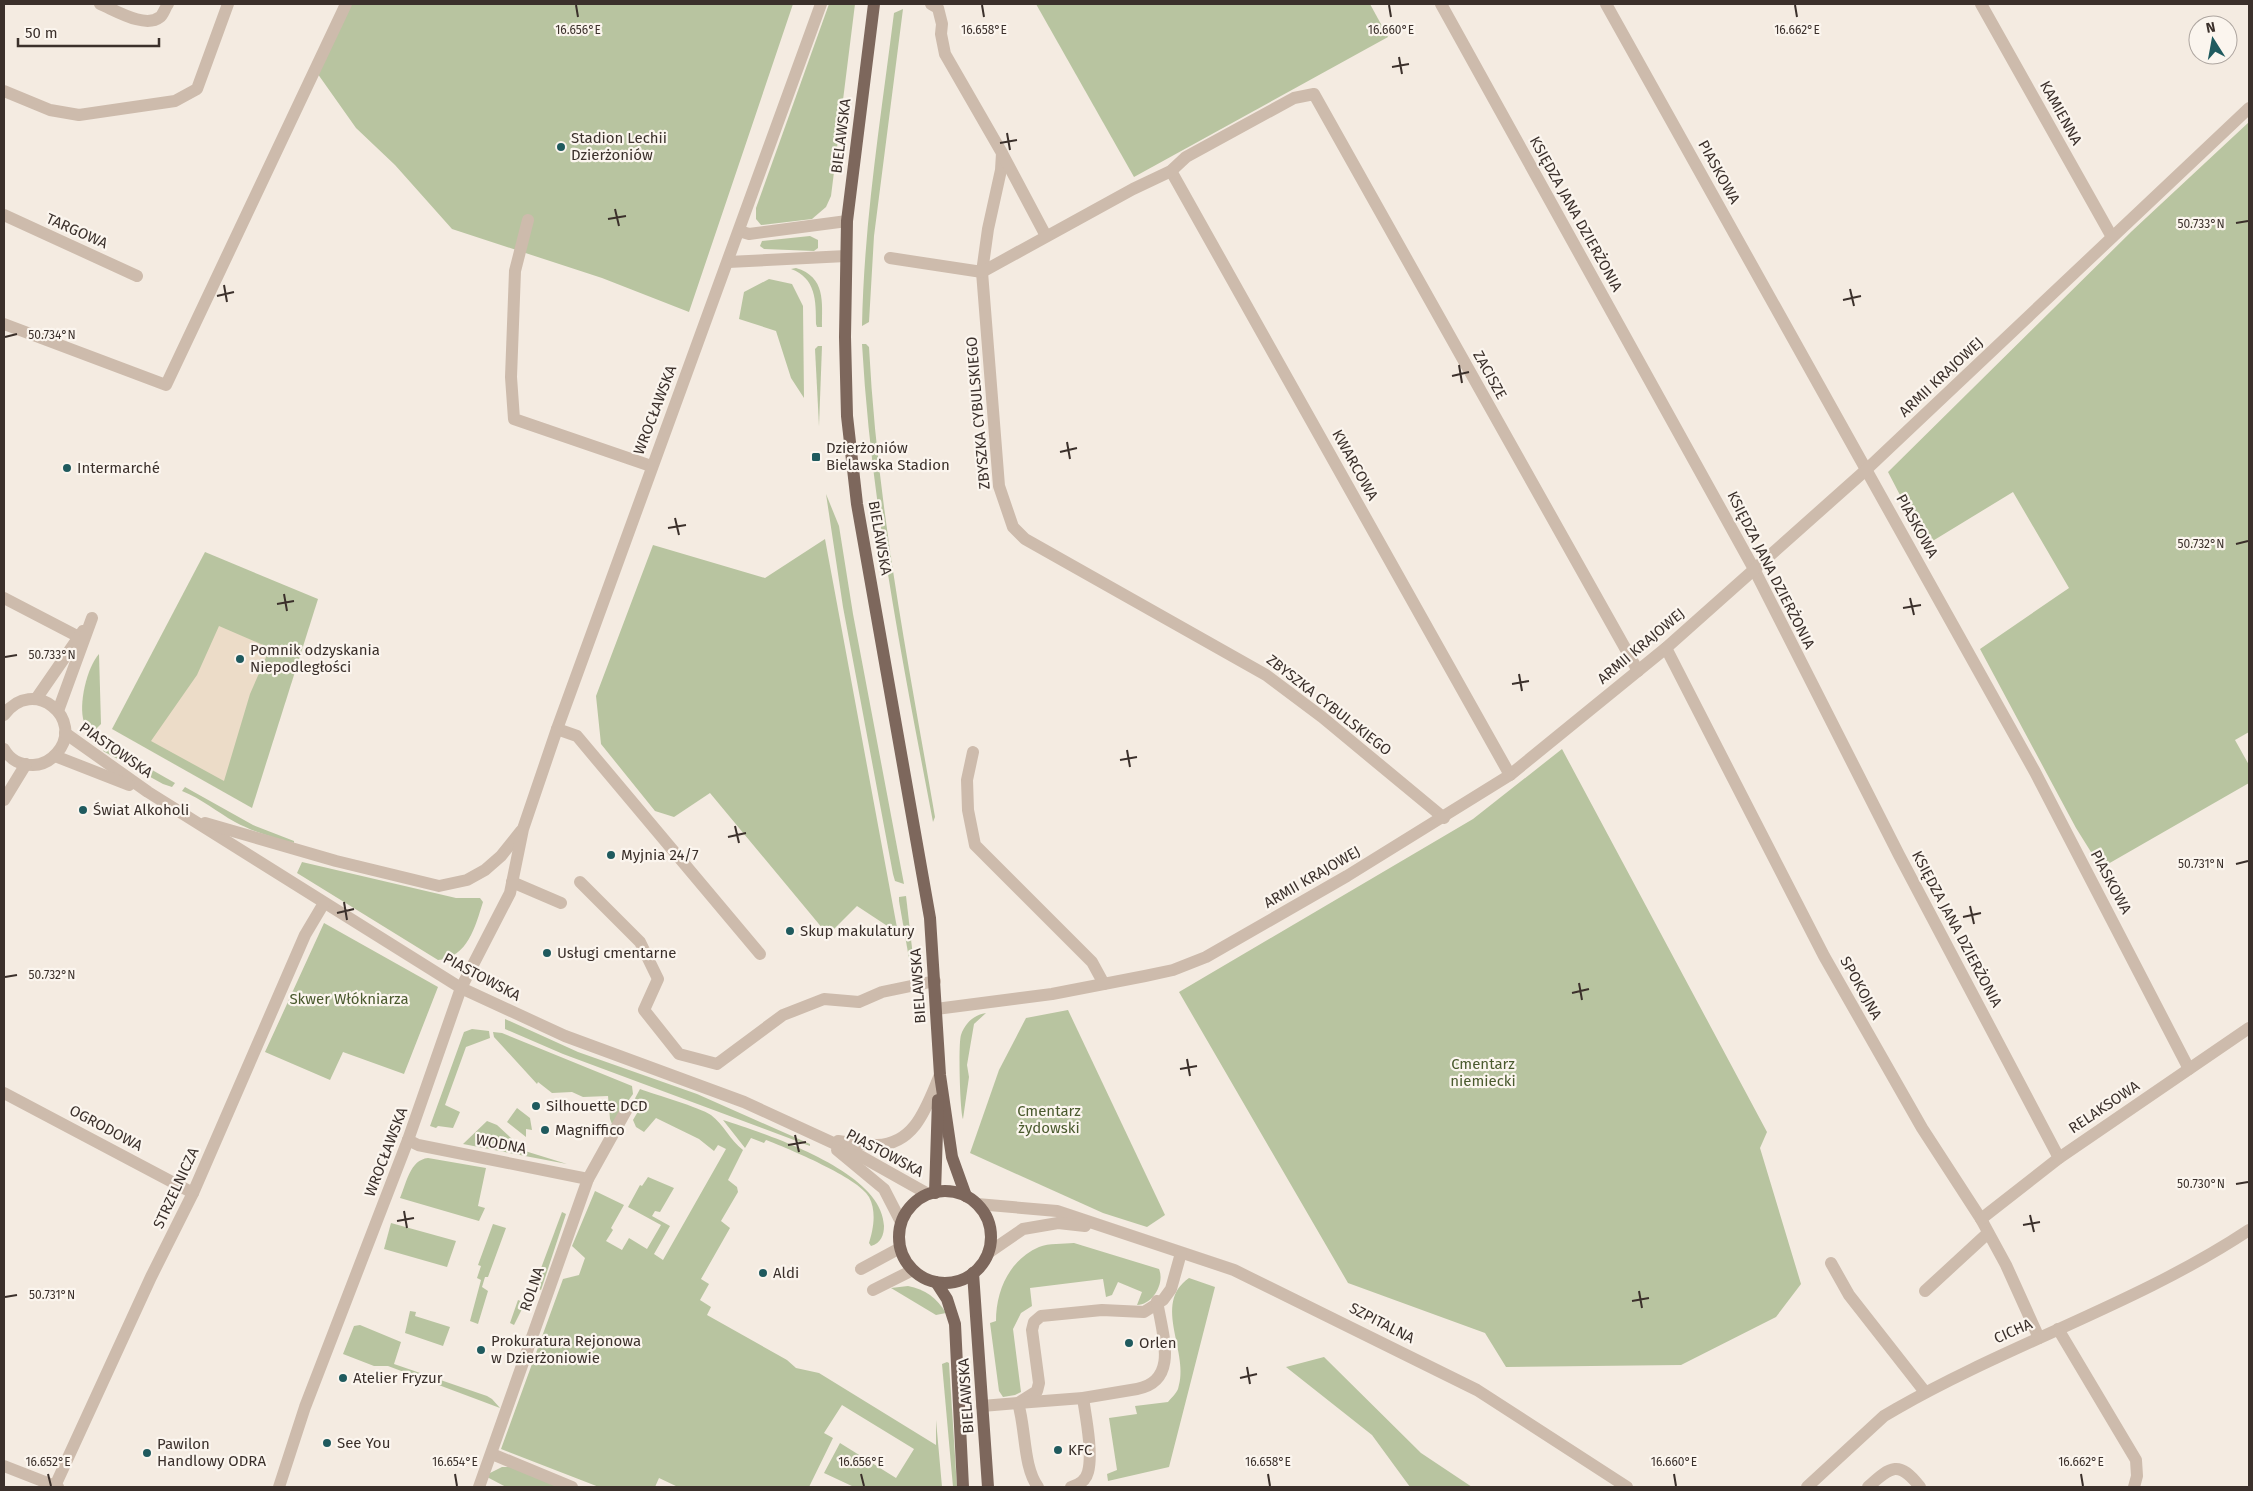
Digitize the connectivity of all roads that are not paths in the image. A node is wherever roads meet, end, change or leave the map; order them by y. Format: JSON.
{"nodes":[{"id":1,"x":100,"y":4,"type":"edge"},
{"id":2,"x":168,"y":4,"type":"edge"},
{"id":3,"x":228,"y":4,"type":"edge"},
{"id":4,"x":346,"y":4,"type":"edge"},
{"id":5,"x":821,"y":4,"type":"edge"},
{"id":6,"x":874,"y":4,"type":"edge"},
{"id":7,"x":931,"y":4,"type":"edge"},
{"id":8,"x":1441,"y":4,"type":"edge"},
{"id":9,"x":1606,"y":4,"type":"edge"},
{"id":10,"x":1982,"y":4,"type":"edge"},
{"id":11,"x":4,"y":91,"type":"edge"},
{"id":12,"x":2249,"y":108,"type":"edge"},
{"id":13,"x":1002,"y":153,"type":"junction"},
{"id":14,"x":1171,"y":171,"type":"junction"},
{"id":15,"x":4,"y":215,"type":"edge"},
{"id":16,"x":528,"y":220,"type":"dead end"},
{"id":17,"x":847,"y":221,"type":"junction"},
{"id":18,"x":739,"y":231,"type":"junction"},
{"id":19,"x":1046,"y":236,"type":"junction"},
{"id":20,"x":2112,"y":238,"type":"junction"},
{"id":21,"x":846,"y":256,"type":"junction"},
{"id":22,"x":890,"y":258,"type":"dead end"},
{"id":23,"x":728,"y":262,"type":"junction"},
{"id":24,"x":982,"y":272,"type":"junction"},
{"id":25,"x":137,"y":276,"type":"dead end"},
{"id":26,"x":4,"y":324,"type":"edge"},
{"id":27,"x":651,"y":466,"type":"junction"},
{"id":28,"x":1868,"y":469,"type":"junction"},
{"id":29,"x":1754,"y":569,"type":"junction"},
{"id":30,"x":4,"y":598,"type":"edge"},
{"id":31,"x":79,"y":637,"type":"junction"},
{"id":32,"x":1666,"y":648,"type":"junction"},
{"id":33,"x":1638,"y":670,"type":"junction"},
{"id":34,"x":4,"y":697,"type":"edge"},
{"id":35,"x":36,"y":699,"type":"junction"},
{"id":36,"x":18,"y":702,"type":"junction"},
{"id":37,"x":58,"y":711,"type":"junction"},
{"id":38,"x":4,"y":715,"type":"edge"},
{"id":39,"x":557,"y":729,"type":"junction"},
{"id":40,"x":65,"y":733,"type":"junction"},
{"id":41,"x":4,"y":752,"type":"edge"},
{"id":42,"x":973,"y":752,"type":"dead end"},
{"id":43,"x":55,"y":756,"type":"junction"},
{"id":44,"x":26,"y":764,"type":"junction"},
{"id":45,"x":1510,"y":775,"type":"junction"},
{"id":46,"x":148,"y":792,"type":"junction"},
{"id":47,"x":4,"y":800,"type":"edge"},
{"id":48,"x":189,"y":818,"type":"junction"},
{"id":49,"x":1444,"y":818,"type":"junction"},
{"id":50,"x":523,"y":829,"type":"junction"},
{"id":51,"x":512,"y":882,"type":"junction"},
{"id":52,"x":580,"y":882,"type":"dead end"},
{"id":53,"x":324,"y":903,"type":"junction"},
{"id":54,"x":561,"y":903,"type":"dead end"},
{"id":55,"x":760,"y":954,"type":"dead end"},
{"id":56,"x":935,"y":982,"type":"junction"},
{"id":57,"x":1104,"y":984,"type":"junction"},
{"id":58,"x":461,"y":988,"type":"junction"},
{"id":59,"x":936,"y":1008,"type":"junction"},
{"id":60,"x":2249,"y":1028,"type":"edge"},
{"id":61,"x":2190,"y":1069,"type":"junction"},
{"id":62,"x":940,"y":1075,"type":"junction"},
{"id":63,"x":4,"y":1093,"type":"edge"},
{"id":64,"x":628,"y":1107,"type":"dead end"},
{"id":65,"x":408,"y":1140,"type":"junction"},
{"id":66,"x":826,"y":1140,"type":"junction"},
{"id":67,"x":2058,"y":1158,"type":"junction"},
{"id":68,"x":588,"y":1179,"type":"junction"},
{"id":69,"x":193,"y":1193,"type":"junction"},
{"id":70,"x":931,"y":1194,"type":"junction"},
{"id":71,"x":966,"y":1196,"type":"junction"},
{"id":72,"x":977,"y":1204,"type":"junction"},
{"id":73,"x":1980,"y":1218,"type":"junction"},
{"id":74,"x":901,"y":1222,"type":"junction"},
{"id":75,"x":1103,"y":1228,"type":"junction"},
{"id":76,"x":2249,"y":1230,"type":"edge"},
{"id":77,"x":1988,"y":1233,"type":"junction"},
{"id":78,"x":900,"y":1248,"type":"junction"},
{"id":79,"x":988,"y":1253,"type":"junction"},
{"id":80,"x":1181,"y":1253,"type":"junction"},
{"id":81,"x":1831,"y":1263,"type":"dead end"},
{"id":82,"x":861,"y":1269,"type":"dead end"},
{"id":83,"x":913,"y":1270,"type":"junction"},
{"id":84,"x":973,"y":1274,"type":"junction"},
{"id":85,"x":936,"y":1282,"type":"junction"},
{"id":86,"x":873,"y":1290,"type":"dead end"},
{"id":87,"x":1925,"y":1291,"type":"dead end"},
{"id":88,"x":1157,"y":1301,"type":"junction"},
{"id":89,"x":2058,"y":1329,"type":"junction"},
{"id":90,"x":2040,"y":1338,"type":"junction"},
{"id":91,"x":1925,"y":1392,"type":"junction"},
{"id":92,"x":1083,"y":1398,"type":"junction"},
{"id":93,"x":1018,"y":1403,"type":"junction"},
{"id":94,"x":982,"y":1406,"type":"junction"},
{"id":95,"x":492,"y":1454,"type":"junction"},
{"id":96,"x":4,"y":1466,"type":"edge"},
{"id":97,"x":28,"y":1482,"type":"edge"},
{"id":98,"x":56,"y":1487,"type":"edge"},
{"id":99,"x":279,"y":1487,"type":"edge"},
{"id":100,"x":479,"y":1487,"type":"edge"},
{"id":101,"x":572,"y":1487,"type":"edge"},
{"id":102,"x":963,"y":1487,"type":"edge"},
{"id":103,"x":988,"y":1487,"type":"edge"},
{"id":104,"x":1038,"y":1487,"type":"edge"},
{"id":105,"x":1071,"y":1487,"type":"edge"},
{"id":106,"x":1627,"y":1487,"type":"edge"},
{"id":107,"x":1807,"y":1487,"type":"edge"},
{"id":108,"x":1868,"y":1487,"type":"edge"},
{"id":109,"x":1920,"y":1487,"type":"edge"},
{"id":110,"x":2134,"y":1487,"type":"edge"}],
"edges":[{"from":1,"to":2,"type":"street"},
{"from":3,"to":11,"type":"street"},
{"from":4,"to":26,"type":"street"},
{"from":5,"to":18,"type":"street","name":"WROCŁAWSKA"},
{"from":6,"to":17,"type":"main road","name":"BIELAWSKA"},
{"from":7,"to":13,"type":"street"},
{"from":8,"to":29,"type":"street","name":"KSIĘDZA JANA DZIERŻONIA"},
{"from":9,"to":28,"type":"street","name":"PIASKOWA"},
{"from":10,"to":20,"type":"street","name":"KAMIENNA"},
{"from":12,"to":20,"type":"street","name":"ARMII KRAJOWEJ"},
{"from":13,"to":19,"type":"street"},
{"from":13,"to":24,"type":"street","name":"ZBYSZKA CYBULSKIEGO"},
{"from":14,"to":19,"type":"street"},
{"from":14,"to":33,"type":"street","name":"ZACISZE"},
{"from":14,"to":45,"type":"street","name":"KWARCOWA"},
{"from":15,"to":25,"type":"street","name":"TARGOWA"},
{"from":16,"to":27,"type":"street"},
{"from":17,"to":18,"type":"street"},
{"from":17,"to":21,"type":"main road","name":"BIELAWSKA"},
{"from":18,"to":23,"type":"street","name":"WROCŁAWSKA"},
{"from":19,"to":24,"type":"street"},
{"from":20,"to":28,"type":"street","name":"ARMII KRAJOWEJ"},
{"from":21,"to":23,"type":"street"},
{"from":21,"to":56,"type":"main road","name":"BIELAWSKA"},
{"from":22,"to":24,"type":"street"},
{"from":23,"to":27,"type":"street","name":"WROCŁAWSKA"},
{"from":24,"to":49,"type":"street","name":"ZBYSZKA CYBULSKIEGO"},
{"from":27,"to":39,"type":"street","name":"WROCŁAWSKA"},
{"from":28,"to":29,"type":"street","name":"ARMII KRAJOWEJ"},
{"from":28,"to":61,"type":"street","name":"PIASKOWA"},
{"from":29,"to":32,"type":"street","name":"ARMII KRAJOWEJ"},
{"from":29,"to":67,"type":"street","name":"KSIĘDZA JANA DZIERŻONIA"},
{"from":30,"to":31,"type":"street"},
{"from":31,"to":35,"type":"street"},
{"from":31,"to":37,"type":"street"},
{"from":32,"to":33,"type":"street","name":"ARMII KRAJOWEJ"},
{"from":32,"to":73,"type":"street","name":"SPOKOJNA"},
{"from":33,"to":45,"type":"street","name":"ARMII KRAJOWEJ"},
{"from":34,"to":36,"type":"street"},
{"from":35,"to":36,"type":"street"},
{"from":35,"to":37,"type":"street"},
{"from":36,"to":38,"type":"street"},
{"from":37,"to":40,"type":"street"},
{"from":39,"to":50,"type":"street","name":"WROCŁAWSKA"},
{"from":39,"to":55,"type":"street"},
{"from":40,"to":43,"type":"street"},
{"from":40,"to":46,"type":"street","name":"PIASTOWSKA"},
{"from":41,"to":44,"type":"street"},
{"from":42,"to":57,"type":"street"},
{"from":43,"to":44,"type":"street"},
{"from":43,"to":46,"type":"street","name":"PIASTOWSKA"},
{"from":44,"to":47,"type":"street"},
{"from":45,"to":49,"type":"street","name":"ARMII KRAJOWEJ"},
{"from":46,"to":48,"type":"street","name":"PIASTOWSKA"},
{"from":48,"to":50,"type":"street","name":"WROCŁAWSKA"},
{"from":48,"to":53,"type":"street","name":"PIASTOWSKA"},
{"from":49,"to":57,"type":"street","name":"ARMII KRAJOWEJ"},
{"from":50,"to":51,"type":"street","name":"WROCŁAWSKA"},
{"from":51,"to":54,"type":"street"},
{"from":51,"to":58,"type":"street","name":"WROCŁAWSKA"},
{"from":52,"to":56,"type":"street"},
{"from":53,"to":58,"type":"street","name":"PIASTOWSKA"},
{"from":53,"to":69,"type":"street","name":"STRZELNICZA"},
{"from":56,"to":59,"type":"main road","name":"BIELAWSKA"},
{"from":57,"to":59,"type":"street","name":"ARMII KRAJOWEJ"},
{"from":58,"to":65,"type":"street","name":"WROCŁAWSKA"},
{"from":58,"to":66,"type":"street","name":"PIASTOWSKA"},
{"from":59,"to":62,"type":"main road","name":"BIELAWSKA"},
{"from":60,"to":61,"type":"street","name":"RELAKSOWA"},
{"from":61,"to":67,"type":"street","name":"RELAKSOWA"},
{"from":62,"to":66,"type":"street"},
{"from":62,"to":70,"type":"main road","name":"BIELAWSKA"},
{"from":62,"to":71,"type":"main road","name":"BIELAWSKA"},
{"from":63,"to":69,"type":"street","name":"OGRODOWA"},
{"from":64,"to":68,"type":"street","name":"ROLNA"},
{"from":65,"to":68,"type":"street","name":"WODNA"},
{"from":65,"to":99,"type":"street","name":"WROCŁAWSKA"},
{"from":66,"to":70,"type":"street","name":"PIASTOWSKA"},
{"from":66,"to":74,"type":"street","name":"PIASTOWSKA"},
{"from":67,"to":73,"type":"street","name":"RELAKSOWA"},
{"from":68,"to":95,"type":"street","name":"ROLNA"},
{"from":69,"to":98,"type":"street","name":"STRZELNICZA"},
{"from":70,"to":71,"type":"main road"},
{"from":70,"to":74,"type":"main road"},
{"from":71,"to":72,"type":"main road"},
{"from":72,"to":75,"type":"street","name":"SZPITALNA"},
{"from":72,"to":79,"type":"main road"},
{"from":73,"to":77,"type":"street","name":"SPOKOJNA"},
{"from":74,"to":78,"type":"main road"},
{"from":75,"to":79,"type":"street","name":"SZPITALNA"},
{"from":75,"to":80,"type":"street","name":"SZPITALNA"},
{"from":76,"to":89,"type":"street","name":"CICHA"},
{"from":77,"to":87,"type":"street"},
{"from":77,"to":90,"type":"street","name":"SPOKOJNA"},
{"from":78,"to":82,"type":"street"},
{"from":78,"to":83,"type":"main road"},
{"from":79,"to":84,"type":"main road"},
{"from":80,"to":88,"type":"street"},
{"from":80,"to":106,"type":"street","name":"SZPITALNA"},
{"from":81,"to":91,"type":"street"},
{"from":83,"to":85,"type":"main road"},
{"from":83,"to":86,"type":"street"},
{"from":84,"to":85,"type":"main road"},
{"from":84,"to":94,"type":"main road","name":"BIELAWSKA"},
{"from":85,"to":102,"type":"main road","name":"BIELAWSKA"},
{"from":88,"to":92,"type":"street"},
{"from":88,"to":93,"type":"street"},
{"from":89,"to":90,"type":"street","name":"CICHA"},
{"from":89,"to":110,"type":"street"},
{"from":90,"to":91,"type":"street","name":"CICHA"},
{"from":91,"to":107,"type":"street","name":"CICHA"},
{"from":92,"to":93,"type":"street"},
{"from":92,"to":105,"type":"street"},
{"from":93,"to":94,"type":"street"},
{"from":93,"to":104,"type":"street"},
{"from":94,"to":103,"type":"main road","name":"BIELAWSKA"},
{"from":95,"to":100,"type":"street","name":"ROLNA"},
{"from":95,"to":101,"type":"street"},
{"from":96,"to":97,"type":"street"},
{"from":97,"to":98,"type":"street"},
{"from":108,"to":109,"type":"street"}]}
